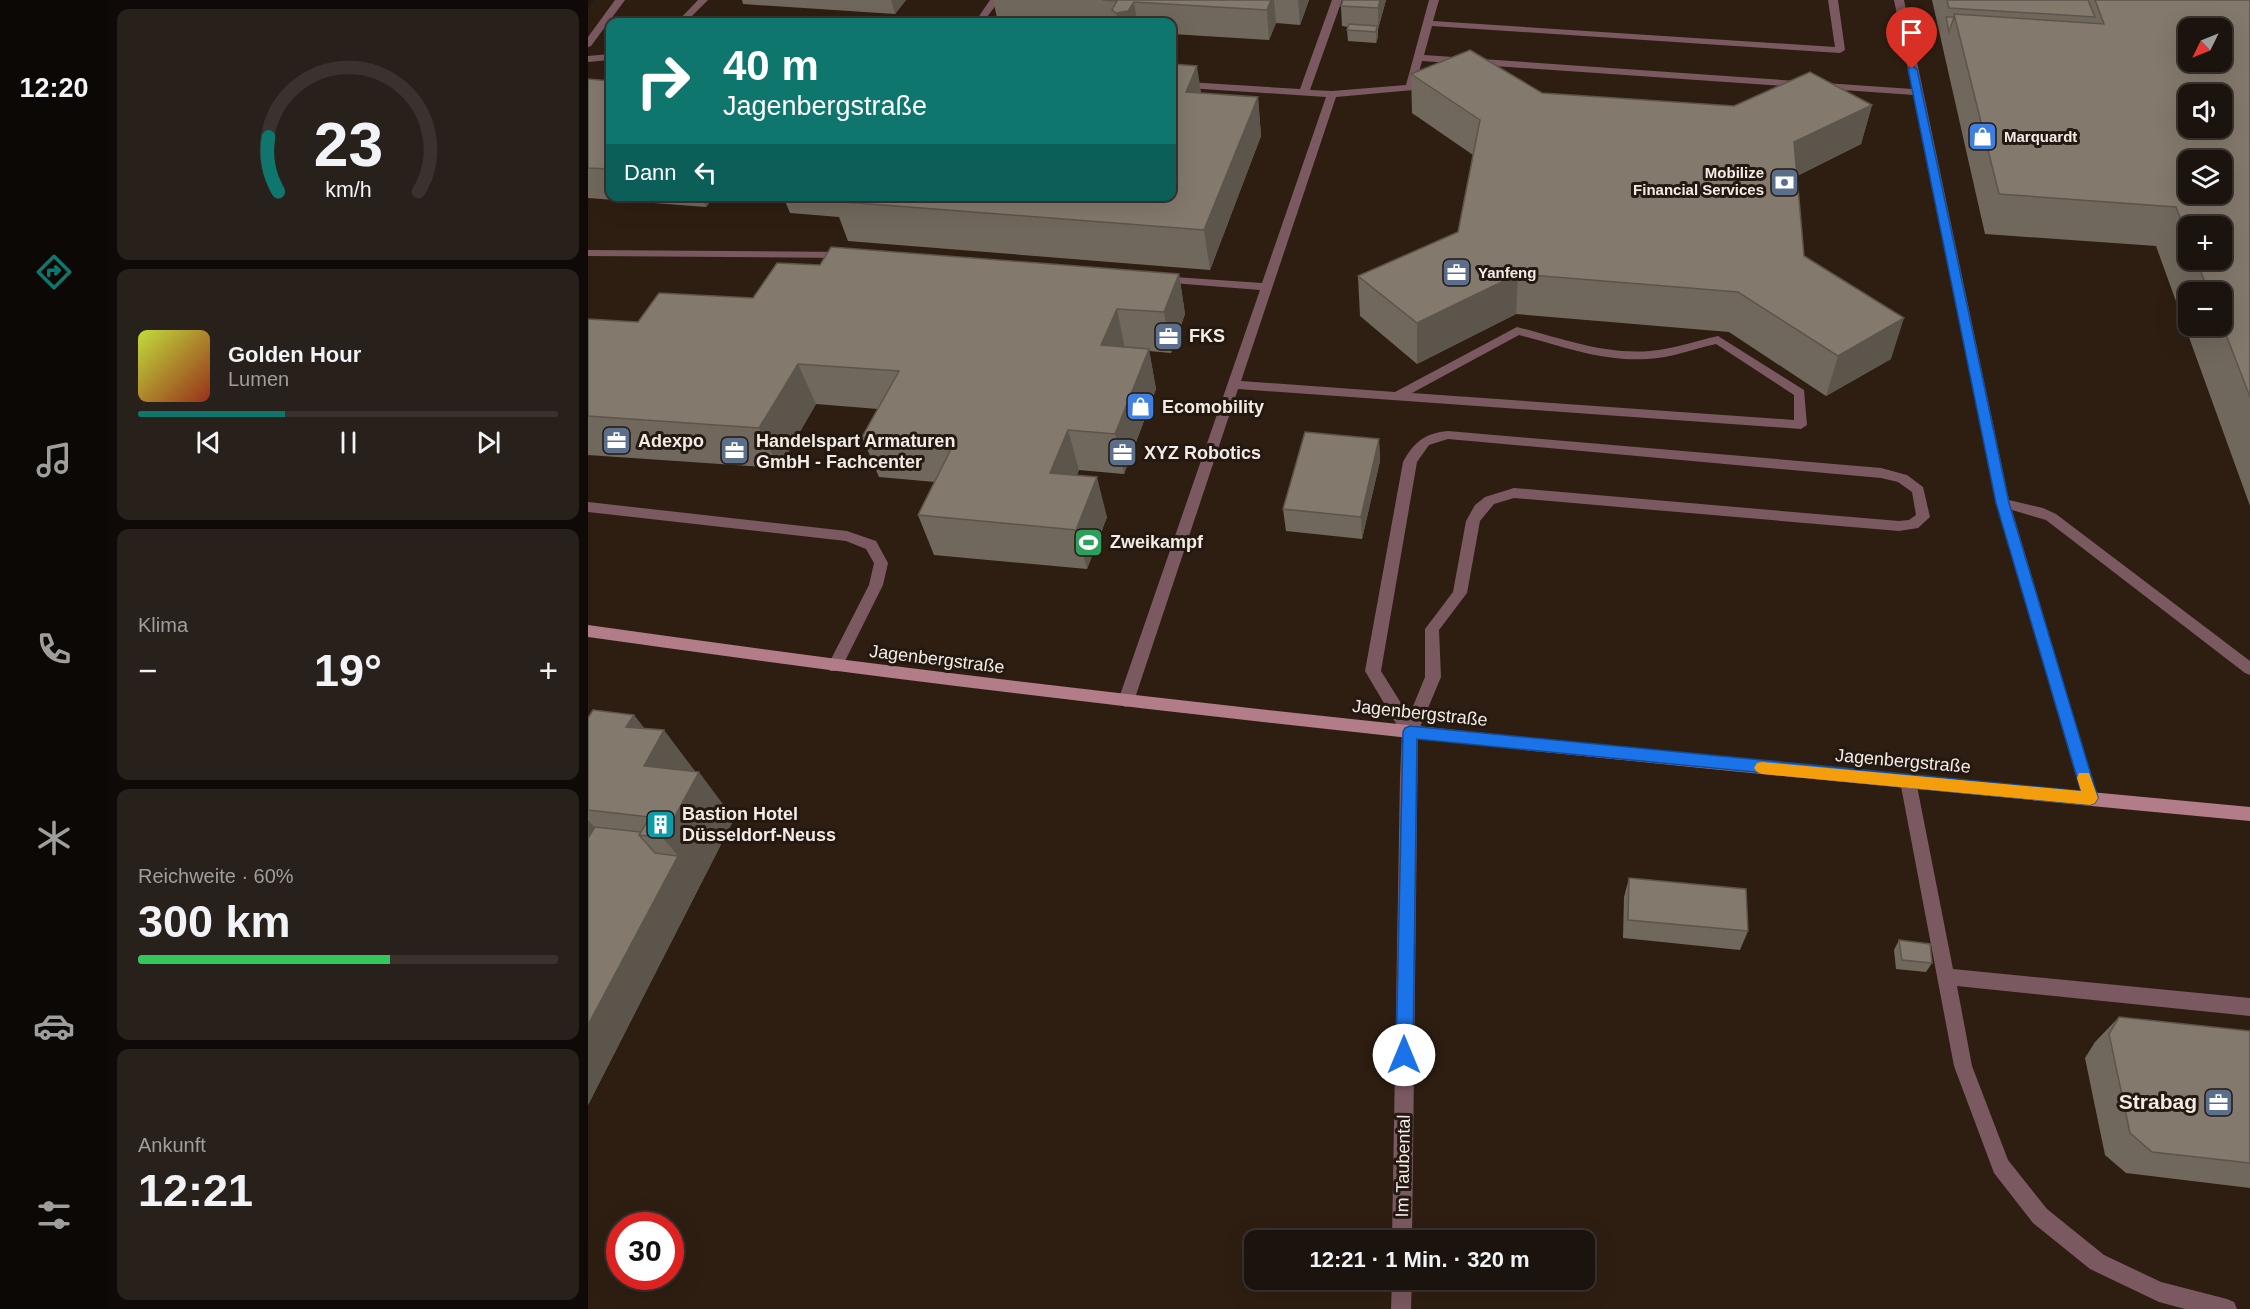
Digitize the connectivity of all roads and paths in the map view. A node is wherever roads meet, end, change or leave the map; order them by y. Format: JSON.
{"nodes":[{"id":1,"x":620,"y":0,"type":"edge"},
{"id":2,"x":703,"y":0,"type":"edge"},
{"id":3,"x":995,"y":0,"type":"edge"},
{"id":4,"x":1337,"y":0,"type":"edge"},
{"id":5,"x":1434,"y":0,"type":"edge"},
{"id":6,"x":1833,"y":0,"type":"edge"},
{"id":7,"x":1899,"y":0,"type":"edge"},
{"id":8,"x":607,"y":18,"type":"edge"},
{"id":9,"x":685,"y":18,"type":"edge"},
{"id":10,"x":982,"y":18,"type":"edge"},
{"id":11,"x":606,"y":19,"type":"edge"},
{"id":12,"x":1428,"y":23,"type":"junction"},
{"id":13,"x":588,"y":44,"type":"edge"},
{"id":14,"x":606,"y":57,"type":"edge"},
{"id":15,"x":1418,"y":58,"type":"junction"},
{"id":16,"x":588,"y":59,"type":"edge"},
{"id":17,"x":1498,"y":64,"type":"junction"},
{"id":18,"x":1475,"y":72,"type":"edge"},
{"id":19,"x":1176,"y":84,"type":"edge"},
{"id":20,"x":1304,"y":92,"type":"junction"},
{"id":21,"x":1917,"y":92,"type":"junction"},
{"id":22,"x":1332,"y":94,"type":"junction"},
{"id":23,"x":588,"y":253,"type":"edge"},
{"id":24,"x":855,"y":256,"type":"edge"},
{"id":25,"x":1149,"y":278,"type":"edge"},
{"id":26,"x":1267,"y":287,"type":"junction"},
{"id":27,"x":1233,"y":385,"type":"junction"},
{"id":28,"x":1398,"y":396,"type":"junction"},
{"id":29,"x":2003,"y":503,"type":"junction"},
{"id":30,"x":588,"y":507,"type":"edge"},
{"id":31,"x":588,"y":631,"type":"edge"},
{"id":32,"x":835,"y":667,"type":"junction"},
{"id":33,"x":2250,"y":669,"type":"edge"},
{"id":34,"x":1126,"y":701,"type":"junction"},
{"id":35,"x":1410,"y":732,"type":"junction"},
{"id":36,"x":1908,"y":781,"type":"junction"},
{"id":37,"x":2090,"y":798,"type":"junction"},
{"id":38,"x":2250,"y":814,"type":"edge"},
{"id":39,"x":1946,"y":977,"type":"junction"},
{"id":40,"x":2250,"y":1007,"type":"edge"},
{"id":41,"x":1402,"y":1230,"type":"edge"},
{"id":42,"x":1402,"y":1290,"type":"edge"},
{"id":43,"x":1401,"y":1309,"type":"edge"},
{"id":44,"x":2227,"y":1309,"type":"edge"}],
"edges":[{"from":1,"to":8,"type":"street"},
{"from":2,"to":9,"type":"street"},
{"from":3,"to":10,"type":"street"},
{"from":4,"to":20,"type":"street"},
{"from":5,"to":12,"type":"street"},
{"from":6,"to":12,"type":"street"},
{"from":7,"to":21,"type":"street"},
{"from":11,"to":13,"type":"street"},
{"from":12,"to":15,"type":"street"},
{"from":14,"to":16,"type":"street"},
{"from":15,"to":17,"type":"street"},
{"from":15,"to":22,"type":"street"},
{"from":17,"to":18,"type":"street"},
{"from":17,"to":21,"type":"street"},
{"from":19,"to":20,"type":"street"},
{"from":20,"to":22,"type":"street"},
{"from":21,"to":29,"type":"street"},
{"from":22,"to":26,"type":"street"},
{"from":23,"to":24,"type":"street"},
{"from":25,"to":26,"type":"street"},
{"from":26,"to":27,"type":"street"},
{"from":27,"to":28,"type":"street"},
{"from":27,"to":34,"type":"street"},
{"from":28,"to":28,"type":"street"},
{"from":29,"to":33,"type":"street"},
{"from":29,"to":37,"type":"street"},
{"from":30,"to":32,"type":"street"},
{"from":31,"to":32,"type":"street","name":"Jagenbergstraße"},
{"from":32,"to":34,"type":"street","name":"Jagenbergstraße"},
{"from":34,"to":35,"type":"street","name":"Jagenbergstraße"},
{"from":35,"to":35,"type":"street"},
{"from":35,"to":36,"type":"street","name":"Jagenbergstraße"},
{"from":35,"to":41,"type":"street","name":"Im Taubental"},
{"from":36,"to":37,"type":"street","name":"Jagenbergstraße"},
{"from":36,"to":39,"type":"street"},
{"from":37,"to":38,"type":"street","name":"Jagenbergstraße"},
{"from":39,"to":40,"type":"street"},
{"from":39,"to":44,"type":"street"},
{"from":42,"to":43,"type":"street"}]}
